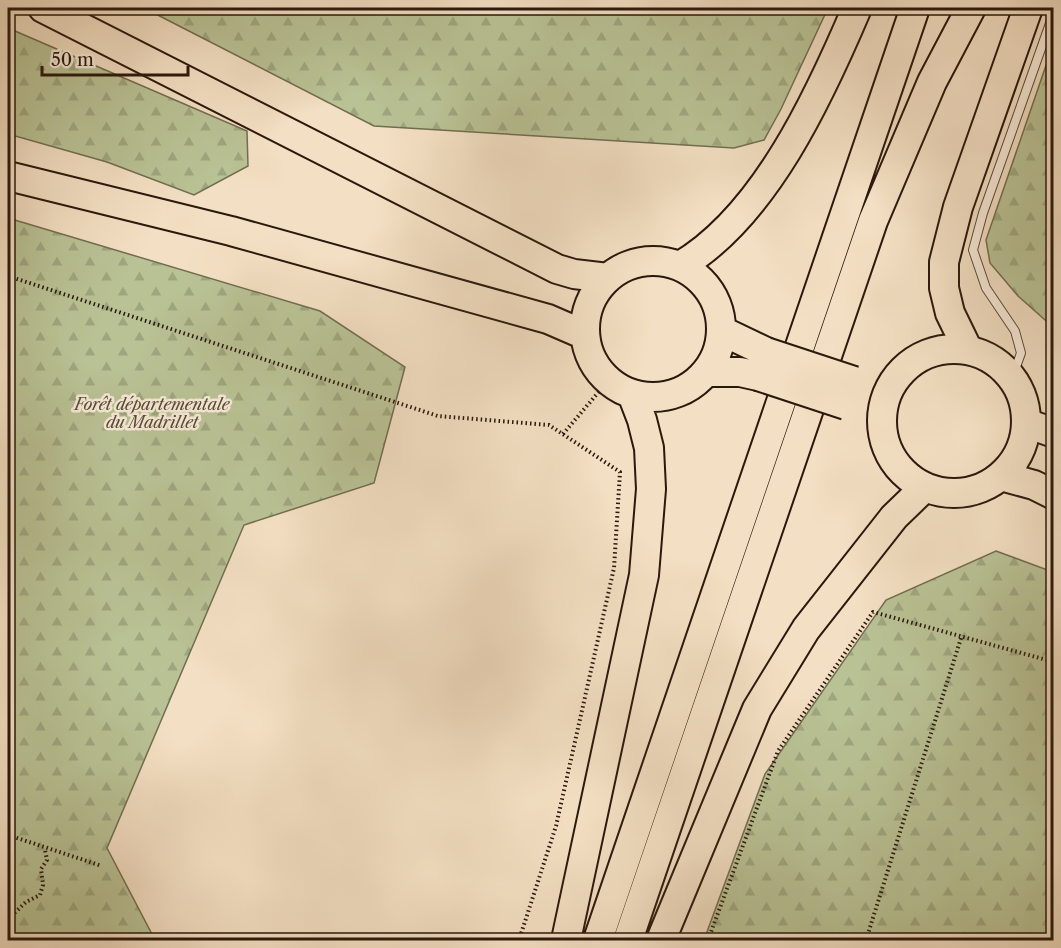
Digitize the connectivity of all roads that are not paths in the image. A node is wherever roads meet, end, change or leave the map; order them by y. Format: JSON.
{"nodes":[{"id":1,"x":43,"y":8,"type":"edge"},
{"id":2,"x":857,"y":8,"type":"edge"},
{"id":3,"x":915,"y":8,"type":"edge"},
{"id":4,"x":971,"y":8,"type":"edge"},
{"id":5,"x":1028,"y":8,"type":"edge"},
{"id":6,"x":1053,"y":12,"type":"edge"},
{"id":7,"x":8,"y":176,"type":"edge"},
{"id":8,"x":680,"y":266,"type":"junction"},
{"id":9,"x":608,"y":278,"type":"junction"},
{"id":10,"x":722,"y":331,"type":"junction"},
{"id":11,"x":585,"y":335,"type":"junction"},
{"id":12,"x":968,"y":351,"type":"junction"},
{"id":13,"x":762,"y":364,"type":"junction"},
{"id":14,"x":707,"y":372,"type":"junction"},
{"id":15,"x":1012,"y":378,"type":"junction"},
{"id":16,"x":891,"y":386,"type":"junction"},
{"id":17,"x":620,"y":388,"type":"junction"},
{"id":18,"x":850,"y":393,"type":"junction"},
{"id":19,"x":882,"y":417,"type":"junction"},
{"id":20,"x":1026,"y":423,"type":"junction"},
{"id":21,"x":1053,"y":433,"type":"edge"},
{"id":22,"x":1001,"y":476,"type":"junction"},
{"id":23,"x":925,"y":487,"type":"junction"},
{"id":24,"x":1053,"y":495,"type":"edge"},
{"id":25,"x":567,"y":940,"type":"edge"},
{"id":26,"x":598,"y":940,"type":"edge"},
{"id":27,"x":628,"y":940,"type":"edge"},
{"id":28,"x":661,"y":940,"type":"edge"}],
"edges":[{"from":1,"to":9,"type":"highway"},
{"from":2,"to":8,"type":"highway"},
{"from":3,"to":26,"type":"highway"},
{"from":4,"to":27,"type":"highway"},
{"from":5,"to":12,"type":"highway"},
{"from":6,"to":15,"type":"lane"},
{"from":7,"to":11,"type":"highway"},
{"from":8,"to":9,"type":"highway"},
{"from":8,"to":10,"type":"highway"},
{"from":9,"to":11,"type":"highway"},
{"from":10,"to":13,"type":"highway"},
{"from":10,"to":14,"type":"highway"},
{"from":11,"to":17,"type":"highway"},
{"from":12,"to":15,"type":"highway"},
{"from":12,"to":16,"type":"highway"},
{"from":13,"to":14,"type":"highway"},
{"from":13,"to":18,"type":"highway","bridge":true},
{"from":14,"to":17,"type":"highway"},
{"from":15,"to":20,"type":"highway"},
{"from":16,"to":18,"type":"highway"},
{"from":16,"to":19,"type":"highway"},
{"from":17,"to":25,"type":"highway"},
{"from":18,"to":19,"type":"highway"},
{"from":19,"to":23,"type":"highway"},
{"from":20,"to":21,"type":"highway"},
{"from":20,"to":22,"type":"highway"},
{"from":22,"to":23,"type":"highway"},
{"from":22,"to":24,"type":"highway"},
{"from":23,"to":28,"type":"highway"}]}
